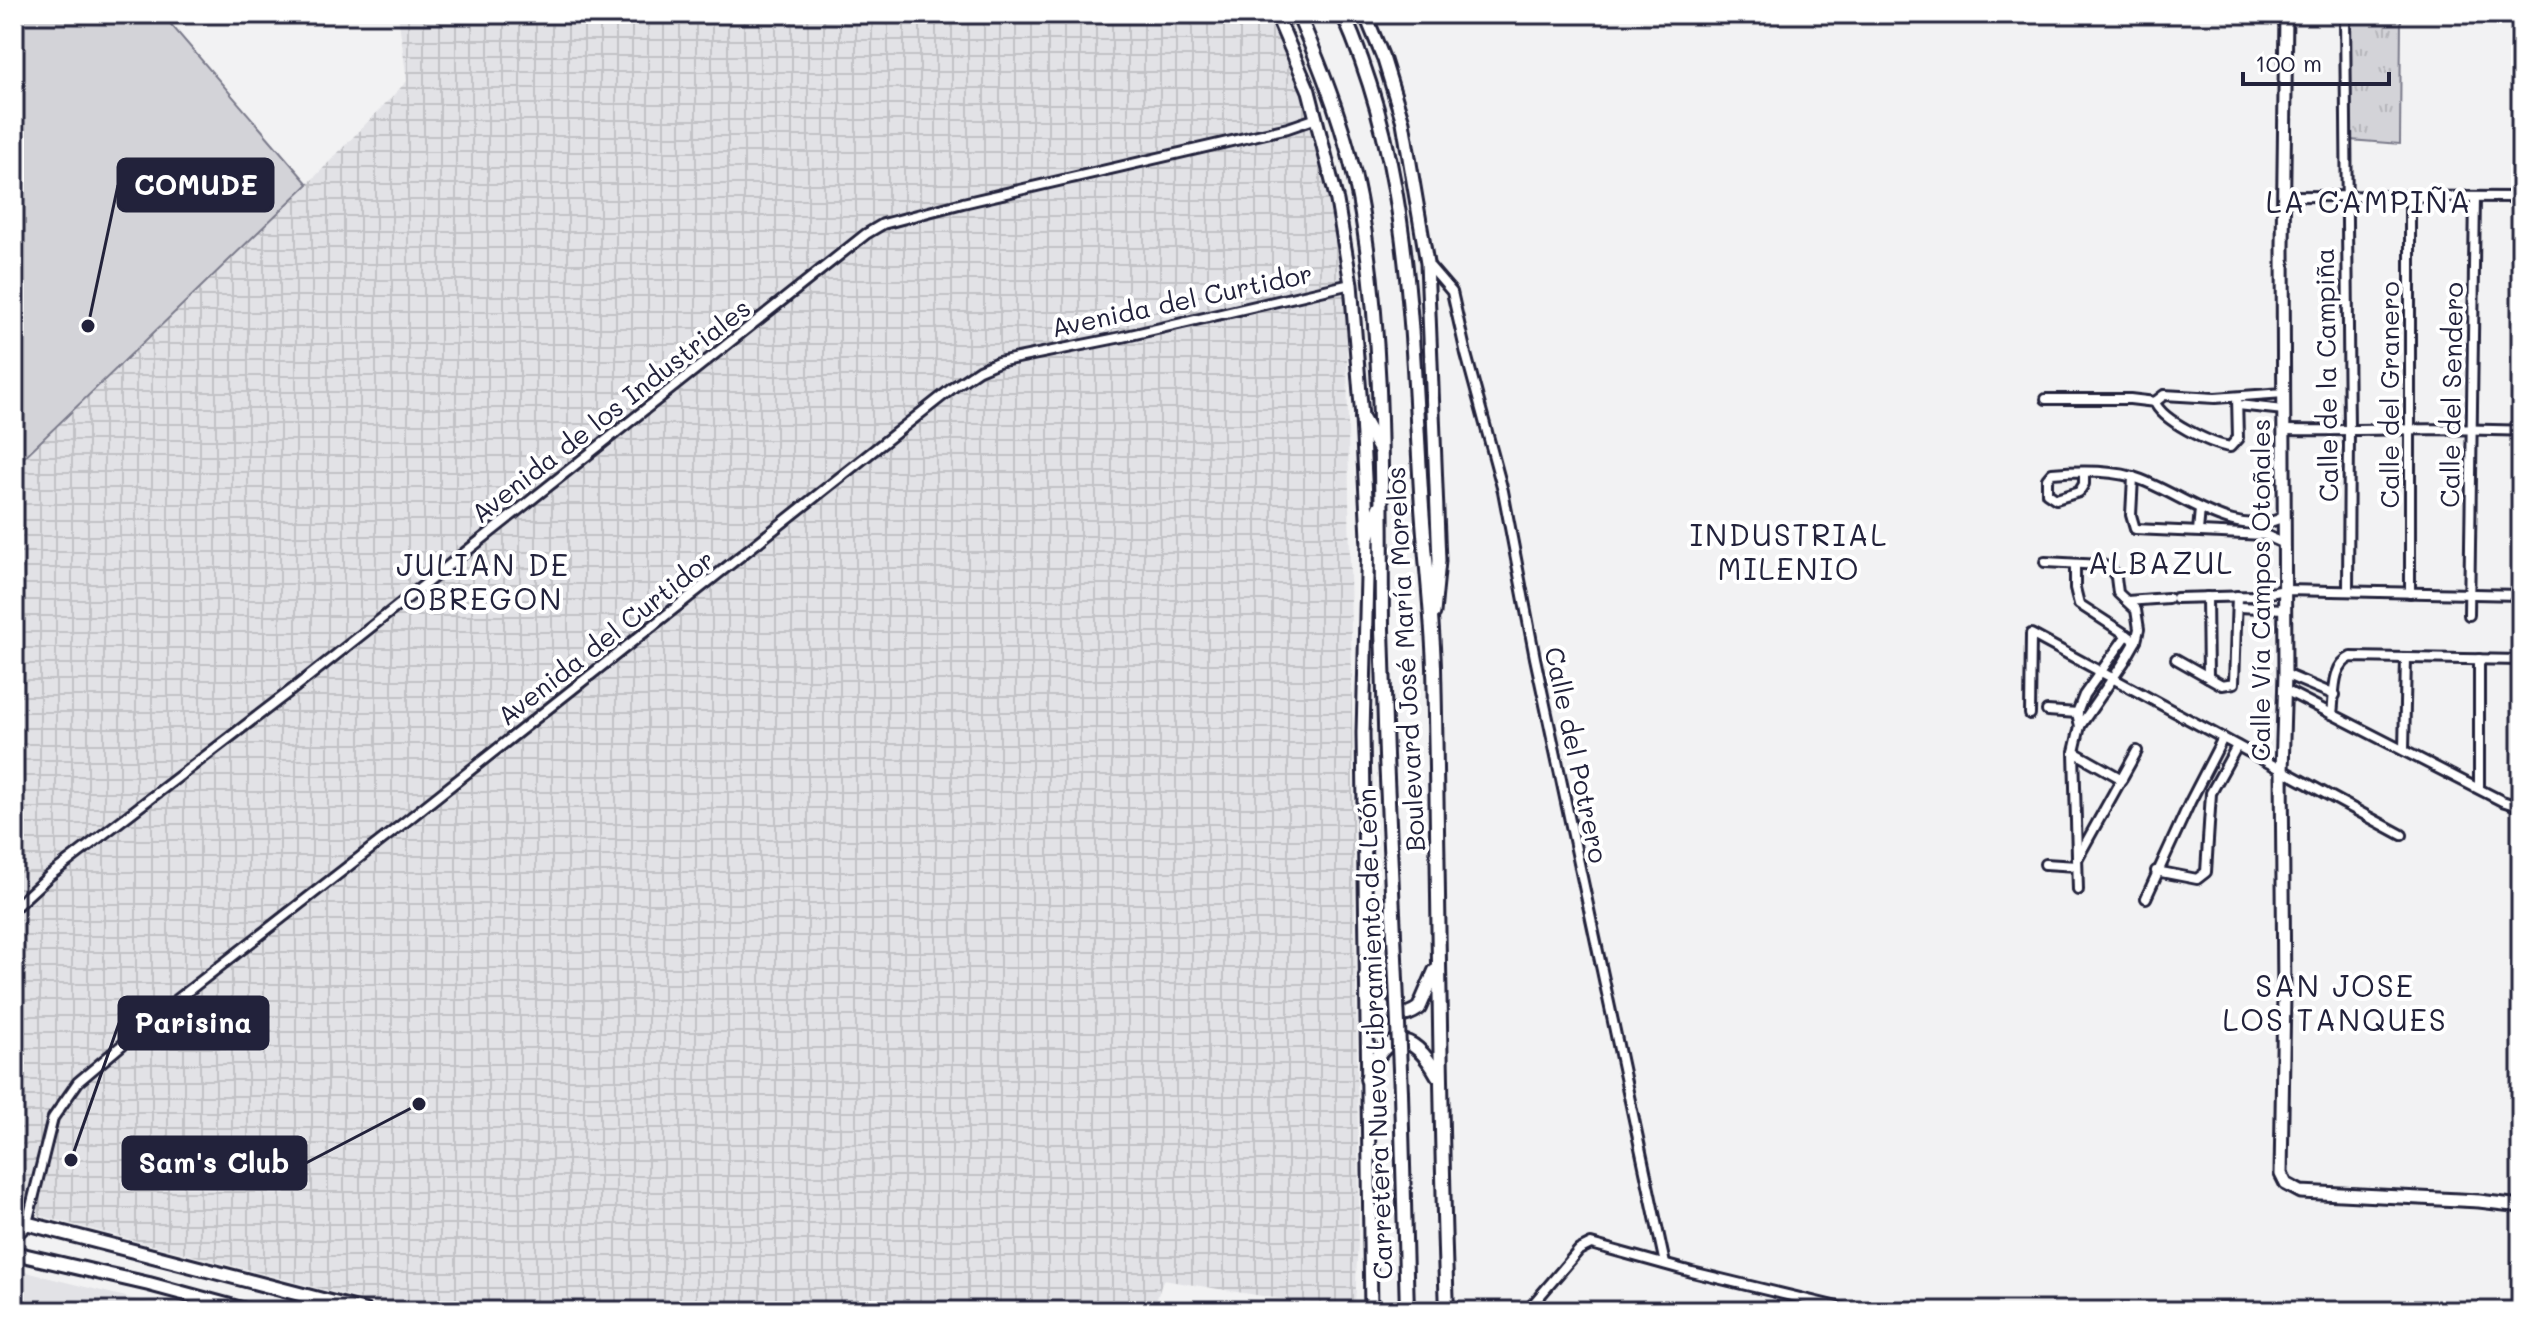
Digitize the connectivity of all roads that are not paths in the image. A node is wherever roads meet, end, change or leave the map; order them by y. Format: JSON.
{"nodes":[{"id":1,"x":1276,"y":14,"type":"edge"},
{"id":2,"x":1298,"y":14,"type":"edge"},
{"id":3,"x":1343,"y":14,"type":"edge"},
{"id":4,"x":1365,"y":14,"type":"edge"},
{"id":5,"x":2286,"y":14,"type":"edge"},
{"id":6,"x":2345,"y":14,"type":"edge"},
{"id":7,"x":1317,"y":118,"type":"junction"},
{"id":8,"x":2285,"y":196,"type":"junction"},
{"id":9,"x":2345,"y":196,"type":"junction"},
{"id":10,"x":2410,"y":197,"type":"junction"},
{"id":11,"x":2475,"y":197,"type":"junction"},
{"id":12,"x":2521,"y":197,"type":"edge"},
{"id":13,"x":1427,"y":263,"type":"junction"},
{"id":14,"x":1351,"y":284,"type":"junction"},
{"id":15,"x":2284,"y":393,"type":"junction"},
{"id":16,"x":2046,"y":399,"type":"dead end"},
{"id":17,"x":2238,"y":401,"type":"junction"},
{"id":18,"x":2155,"y":402,"type":"junction"},
{"id":19,"x":2284,"y":410,"type":"junction"},
{"id":20,"x":1362,"y":418,"type":"junction"},
{"id":21,"x":2409,"y":427,"type":"junction"},
{"id":22,"x":2472,"y":428,"type":"junction"},
{"id":23,"x":2284,"y":430,"type":"junction"},
{"id":24,"x":2349,"y":431,"type":"junction"},
{"id":25,"x":2521,"y":431,"type":"edge"},
{"id":26,"x":1381,"y":452,"type":"junction"},
{"id":27,"x":2084,"y":473,"type":"junction"},
{"id":28,"x":2133,"y":477,"type":"junction"},
{"id":29,"x":1383,"y":496,"type":"junction"},
{"id":30,"x":2200,"y":509,"type":"junction"},
{"id":31,"x":2286,"y":516,"type":"junction"},
{"id":32,"x":2237,"y":521,"type":"junction"},
{"id":33,"x":2198,"y":531,"type":"junction"},
{"id":34,"x":2237,"y":534,"type":"junction"},
{"id":35,"x":1368,"y":538,"type":"junction"},
{"id":36,"x":2285,"y":544,"type":"junction"},
{"id":37,"x":2045,"y":562,"type":"dead end"},
{"id":38,"x":2075,"y":566,"type":"junction"},
{"id":39,"x":2285,"y":590,"type":"junction"},
{"id":40,"x":2348,"y":591,"type":"junction"},
{"id":41,"x":2410,"y":593,"type":"junction"},
{"id":42,"x":2470,"y":594,"type":"junction"},
{"id":43,"x":2521,"y":595,"type":"edge"},
{"id":44,"x":2237,"y":596,"type":"junction"},
{"id":45,"x":2207,"y":597,"type":"junction"},
{"id":46,"x":2127,"y":601,"type":"junction"},
{"id":47,"x":2237,"y":607,"type":"junction"},
{"id":48,"x":2285,"y":609,"type":"junction"},
{"id":49,"x":2469,"y":615,"type":"dead end"},
{"id":50,"x":1431,"y":630,"type":"junction"},
{"id":51,"x":2127,"y":635,"type":"junction"},
{"id":52,"x":2136,"y":641,"type":"junction"},
{"id":53,"x":2406,"y":658,"type":"junction"},
{"id":54,"x":2176,"y":659,"type":"dead end"},
{"id":55,"x":2479,"y":659,"type":"junction"},
{"id":56,"x":2521,"y":660,"type":"edge"},
{"id":57,"x":2102,"y":671,"type":"junction"},
{"id":58,"x":2285,"y":674,"type":"junction"},
{"id":59,"x":2208,"y":677,"type":"junction"},
{"id":60,"x":2113,"y":678,"type":"junction"},
{"id":61,"x":2285,"y":690,"type":"junction"},
{"id":62,"x":2335,"y":695,"type":"junction"},
{"id":63,"x":2047,"y":711,"type":"dead end"},
{"id":64,"x":2077,"y":713,"type":"junction"},
{"id":65,"x":2030,"y":714,"type":"dead end"},
{"id":66,"x":2332,"y":714,"type":"junction"},
{"id":67,"x":2088,"y":716,"type":"junction"},
{"id":68,"x":2080,"y":726,"type":"junction"},
{"id":69,"x":2223,"y":738,"type":"junction"},
{"id":70,"x":2237,"y":746,"type":"junction"},
{"id":71,"x":2404,"y":750,"type":"junction"},
{"id":72,"x":2137,"y":751,"type":"dead end"},
{"id":73,"x":2074,"y":752,"type":"junction"},
{"id":74,"x":1386,"y":756,"type":"joint"},
{"id":75,"x":2282,"y":771,"type":"junction"},
{"id":76,"x":2122,"y":779,"type":"junction"},
{"id":77,"x":2479,"y":788,"type":"junction"},
{"id":78,"x":2190,"y":802,"type":"junction"},
{"id":79,"x":2521,"y":807,"type":"edge"},
{"id":80,"x":2207,"y":811,"type":"junction"},
{"id":81,"x":2074,"y":825,"type":"junction"},
{"id":82,"x":2094,"y":831,"type":"junction"},
{"id":83,"x":2402,"y":835,"type":"dead end"},
{"id":84,"x":2077,"y":863,"type":"junction"},
{"id":85,"x":2045,"y":864,"type":"dead end"},
{"id":86,"x":2156,"y":871,"type":"junction"},
{"id":87,"x":2078,"y":890,"type":"dead end"},
{"id":88,"x":2146,"y":898,"type":"dead end"},
{"id":89,"x":14,"y":908,"type":"edge"},
{"id":90,"x":1438,"y":960,"type":"junction"},
{"id":91,"x":1366,"y":976,"type":"junction"},
{"id":92,"x":1440,"y":1078,"type":"junction"},
{"id":93,"x":1367,"y":1079,"type":"junction"},
{"id":94,"x":2519,"y":1204,"type":"edge"},
{"id":95,"x":20,"y":1221,"type":"edge"},
{"id":96,"x":14,"y":1235,"type":"edge"},
{"id":97,"x":14,"y":1253,"type":"edge"},
{"id":98,"x":1665,"y":1264,"type":"junction"},
{"id":99,"x":249,"y":1311,"type":"edge"},
{"id":100,"x":365,"y":1311,"type":"edge"},
{"id":101,"x":1371,"y":1311,"type":"edge"},
{"id":102,"x":1407,"y":1311,"type":"edge"},
{"id":103,"x":1447,"y":1311,"type":"edge"},
{"id":104,"x":1527,"y":1311,"type":"edge"},
{"id":105,"x":1854,"y":1311,"type":"edge"}],
"edges":[{"from":1,"to":7,"type":"street"},
{"from":2,"to":26,"type":"main road","name":"Boulevard José María Morelos"},
{"from":3,"to":50,"type":"main road","name":"Boulevard José María Morelos"},
{"from":4,"to":13,"type":"street"},
{"from":5,"to":8,"type":"street","name":"Calle Vía Campos Otoñales"},
{"from":6,"to":9,"type":"street","name":"Calle de la Campiña"},
{"from":7,"to":14,"type":"street"},
{"from":7,"to":89,"type":"street","name":"Avenida de los Industriales"},
{"from":8,"to":9,"type":"street"},
{"from":8,"to":15,"type":"street","name":"Calle Vía Campos Otoñales"},
{"from":9,"to":10,"type":"street"},
{"from":9,"to":24,"type":"street","name":"Calle de la Campiña"},
{"from":10,"to":11,"type":"street"},
{"from":10,"to":21,"type":"street","name":"Calle del Granero"},
{"from":11,"to":12,"type":"street"},
{"from":11,"to":22,"type":"street","name":"Calle del Sendero"},
{"from":13,"to":50,"type":"street"},
{"from":13,"to":98,"type":"street","name":"Calle del Potrero"},
{"from":14,"to":20,"type":"street"},
{"from":14,"to":95,"type":"street","name":"Avenida del Curtidor"},
{"from":15,"to":17,"type":"street"},
{"from":15,"to":19,"type":"street","name":"Calle Vía Campos Otoñales"},
{"from":16,"to":18,"type":"street"},
{"from":17,"to":18,"type":"street"},
{"from":17,"to":18,"type":"street"},
{"from":17,"to":19,"type":"street"},
{"from":19,"to":23,"type":"street","name":"Calle Vía Campos Otoñales"},
{"from":20,"to":26,"type":"main road"},
{"from":20,"to":35,"type":"street"},
{"from":21,"to":22,"type":"street"},
{"from":21,"to":24,"type":"street"},
{"from":21,"to":41,"type":"street","name":"Calle del Granero"},
{"from":22,"to":25,"type":"street"},
{"from":22,"to":42,"type":"street","name":"Calle del Sendero"},
{"from":23,"to":24,"type":"street"},
{"from":23,"to":31,"type":"street","name":"Calle Vía Campos Otoñales"},
{"from":24,"to":40,"type":"street","name":"Calle de la Campiña"},
{"from":26,"to":29,"type":"main road","name":"Boulevard José María Morelos"},
{"from":27,"to":27,"type":"street"},
{"from":27,"to":28,"type":"street"},
{"from":28,"to":30,"type":"street"},
{"from":28,"to":33,"type":"street"},
{"from":29,"to":35,"type":"main road"},
{"from":29,"to":74,"type":"main road","name":"Boulevard José María Morelos"},
{"from":30,"to":32,"type":"street"},
{"from":30,"to":33,"type":"street"},
{"from":31,"to":32,"type":"street"},
{"from":31,"to":36,"type":"street","name":"Calle Vía Campos Otoñales"},
{"from":32,"to":34,"type":"street"},
{"from":33,"to":34,"type":"street"},
{"from":34,"to":36,"type":"street"},
{"from":35,"to":91,"type":"street"},
{"from":36,"to":39,"type":"street","name":"Calle Vía Campos Otoñales"},
{"from":37,"to":38,"type":"street"},
{"from":38,"to":46,"type":"street"},
{"from":38,"to":51,"type":"street"},
{"from":39,"to":40,"type":"street"},
{"from":39,"to":44,"type":"street"},
{"from":39,"to":48,"type":"street","name":"Calle Vía Campos Otoñales"},
{"from":40,"to":41,"type":"street"},
{"from":41,"to":42,"type":"street"},
{"from":42,"to":43,"type":"street"},
{"from":42,"to":49,"type":"street","name":"Calle del Sendero"},
{"from":44,"to":45,"type":"street"},
{"from":44,"to":47,"type":"street"},
{"from":45,"to":46,"type":"street"},
{"from":45,"to":59,"type":"street"},
{"from":46,"to":52,"type":"street"},
{"from":47,"to":48,"type":"street"},
{"from":47,"to":59,"type":"street"},
{"from":48,"to":58,"type":"street","name":"Calle Vía Campos Otoñales"},
{"from":50,"to":90,"type":"main road","name":"Boulevard José María Morelos"},
{"from":51,"to":52,"type":"street"},
{"from":51,"to":57,"type":"street"},
{"from":52,"to":60,"type":"street"},
{"from":53,"to":55,"type":"street"},
{"from":53,"to":62,"type":"street"},
{"from":53,"to":71,"type":"street"},
{"from":54,"to":59,"type":"street"},
{"from":55,"to":56,"type":"street"},
{"from":55,"to":77,"type":"street"},
{"from":57,"to":60,"type":"street"},
{"from":57,"to":64,"type":"street"},
{"from":57,"to":65,"type":"street"},
{"from":58,"to":61,"type":"street","name":"Calle Vía Campos Otoñales"},
{"from":58,"to":62,"type":"street"},
{"from":60,"to":67,"type":"street"},
{"from":60,"to":69,"type":"street"},
{"from":61,"to":66,"type":"street"},
{"from":61,"to":75,"type":"street","name":"Calle Vía Campos Otoñales"},
{"from":62,"to":66,"type":"street"},
{"from":63,"to":64,"type":"street"},
{"from":64,"to":67,"type":"street"},
{"from":64,"to":68,"type":"street"},
{"from":66,"to":71,"type":"street"},
{"from":67,"to":68,"type":"street"},
{"from":68,"to":73,"type":"street"},
{"from":69,"to":70,"type":"street"},
{"from":69,"to":78,"type":"street"},
{"from":70,"to":75,"type":"street"},
{"from":70,"to":80,"type":"street"},
{"from":71,"to":77,"type":"street"},
{"from":72,"to":76,"type":"street"},
{"from":73,"to":76,"type":"street"},
{"from":73,"to":81,"type":"street"},
{"from":74,"to":102,"type":"main road","name":"Carretera Nuevo Libramiento de León","bridge":true},
{"from":75,"to":83,"type":"street"},
{"from":75,"to":94,"type":"street","name":"Calle Vía Campos Otoñales"},
{"from":76,"to":82,"type":"street"},
{"from":77,"to":79,"type":"street"},
{"from":78,"to":80,"type":"street"},
{"from":78,"to":86,"type":"street"},
{"from":80,"to":86,"type":"street"},
{"from":81,"to":82,"type":"street"},
{"from":81,"to":84,"type":"street"},
{"from":82,"to":84,"type":"street"},
{"from":84,"to":85,"type":"street"},
{"from":84,"to":87,"type":"street"},
{"from":86,"to":88,"type":"street"},
{"from":90,"to":91,"type":"main road"},
{"from":90,"to":92,"type":"main road","name":"Boulevard José María Morelos"},
{"from":91,"to":93,"type":"street"},
{"from":92,"to":93,"type":"main road"},
{"from":92,"to":103,"type":"main road","name":"Boulevard José María Morelos"},
{"from":93,"to":101,"type":"street"},
{"from":95,"to":96,"type":"main road"},
{"from":95,"to":100,"type":"main road"},
{"from":97,"to":99,"type":"main road"},
{"from":98,"to":104,"type":"street"},
{"from":98,"to":105,"type":"street"}]}
